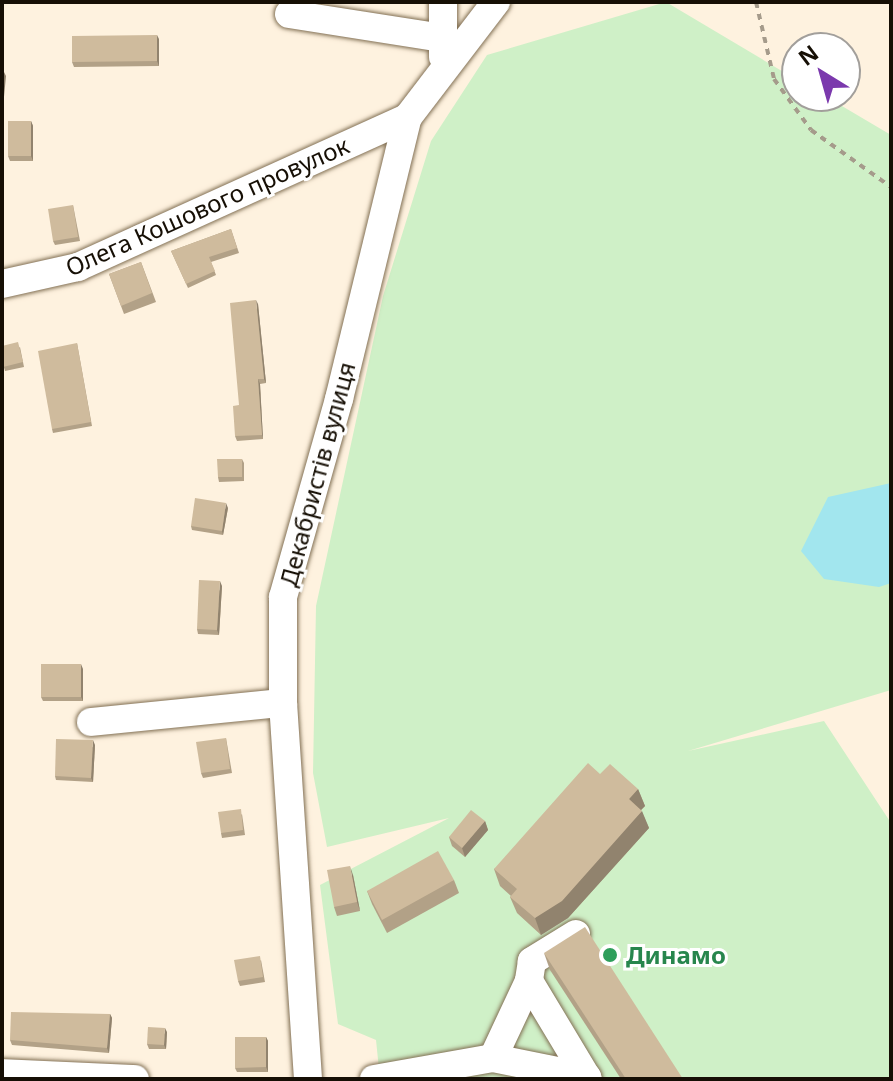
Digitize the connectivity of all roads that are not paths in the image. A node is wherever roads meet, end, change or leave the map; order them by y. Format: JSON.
{"nodes":[{"id":1,"x":443,"y":2,"type":"edge"},
{"id":2,"x":496,"y":2,"type":"edge"},
{"id":3,"x":289,"y":14,"type":"dead end"},
{"id":4,"x":443,"y":38,"type":"junction"},
{"id":5,"x":443,"y":72,"type":"junction"},
{"id":6,"x":408,"y":117,"type":"junction"},
{"id":7,"x":2,"y":284,"type":"edge"},
{"id":8,"x":283,"y":703,"type":"junction"},
{"id":9,"x":91,"y":722,"type":"dead end"},
{"id":10,"x":580,"y":931,"type":"edge"},
{"id":11,"x":529,"y":981,"type":"junction"},
{"id":12,"x":493,"y":1058,"type":"junction"},
{"id":13,"x":2,"y":1073,"type":"edge"},
{"id":14,"x":588,"y":1078,"type":"edge"},
{"id":15,"x":135,"y":1079,"type":"edge"},
{"id":16,"x":308,"y":1079,"type":"edge"},
{"id":17,"x":374,"y":1079,"type":"edge"}],
"edges":[{"from":1,"to":4,"type":"street"},
{"from":2,"to":5,"type":"street","name":"Декабристів вулиця"},
{"from":3,"to":4,"type":"street"},
{"from":4,"to":5,"type":"street"},
{"from":5,"to":6,"type":"street","name":"Декабристів вулиця"},
{"from":6,"to":7,"type":"street","name":"Олега Кошового провулок"},
{"from":6,"to":8,"type":"street","name":"Декабристів вулиця"},
{"from":8,"to":9,"type":"street"},
{"from":8,"to":16,"type":"street","name":"Декабристів вулиця"},
{"from":10,"to":11,"type":"street"},
{"from":11,"to":12,"type":"street"},
{"from":11,"to":14,"type":"street"},
{"from":12,"to":14,"type":"street"},
{"from":12,"to":17,"type":"street"},
{"from":13,"to":15,"type":"street"}]}
